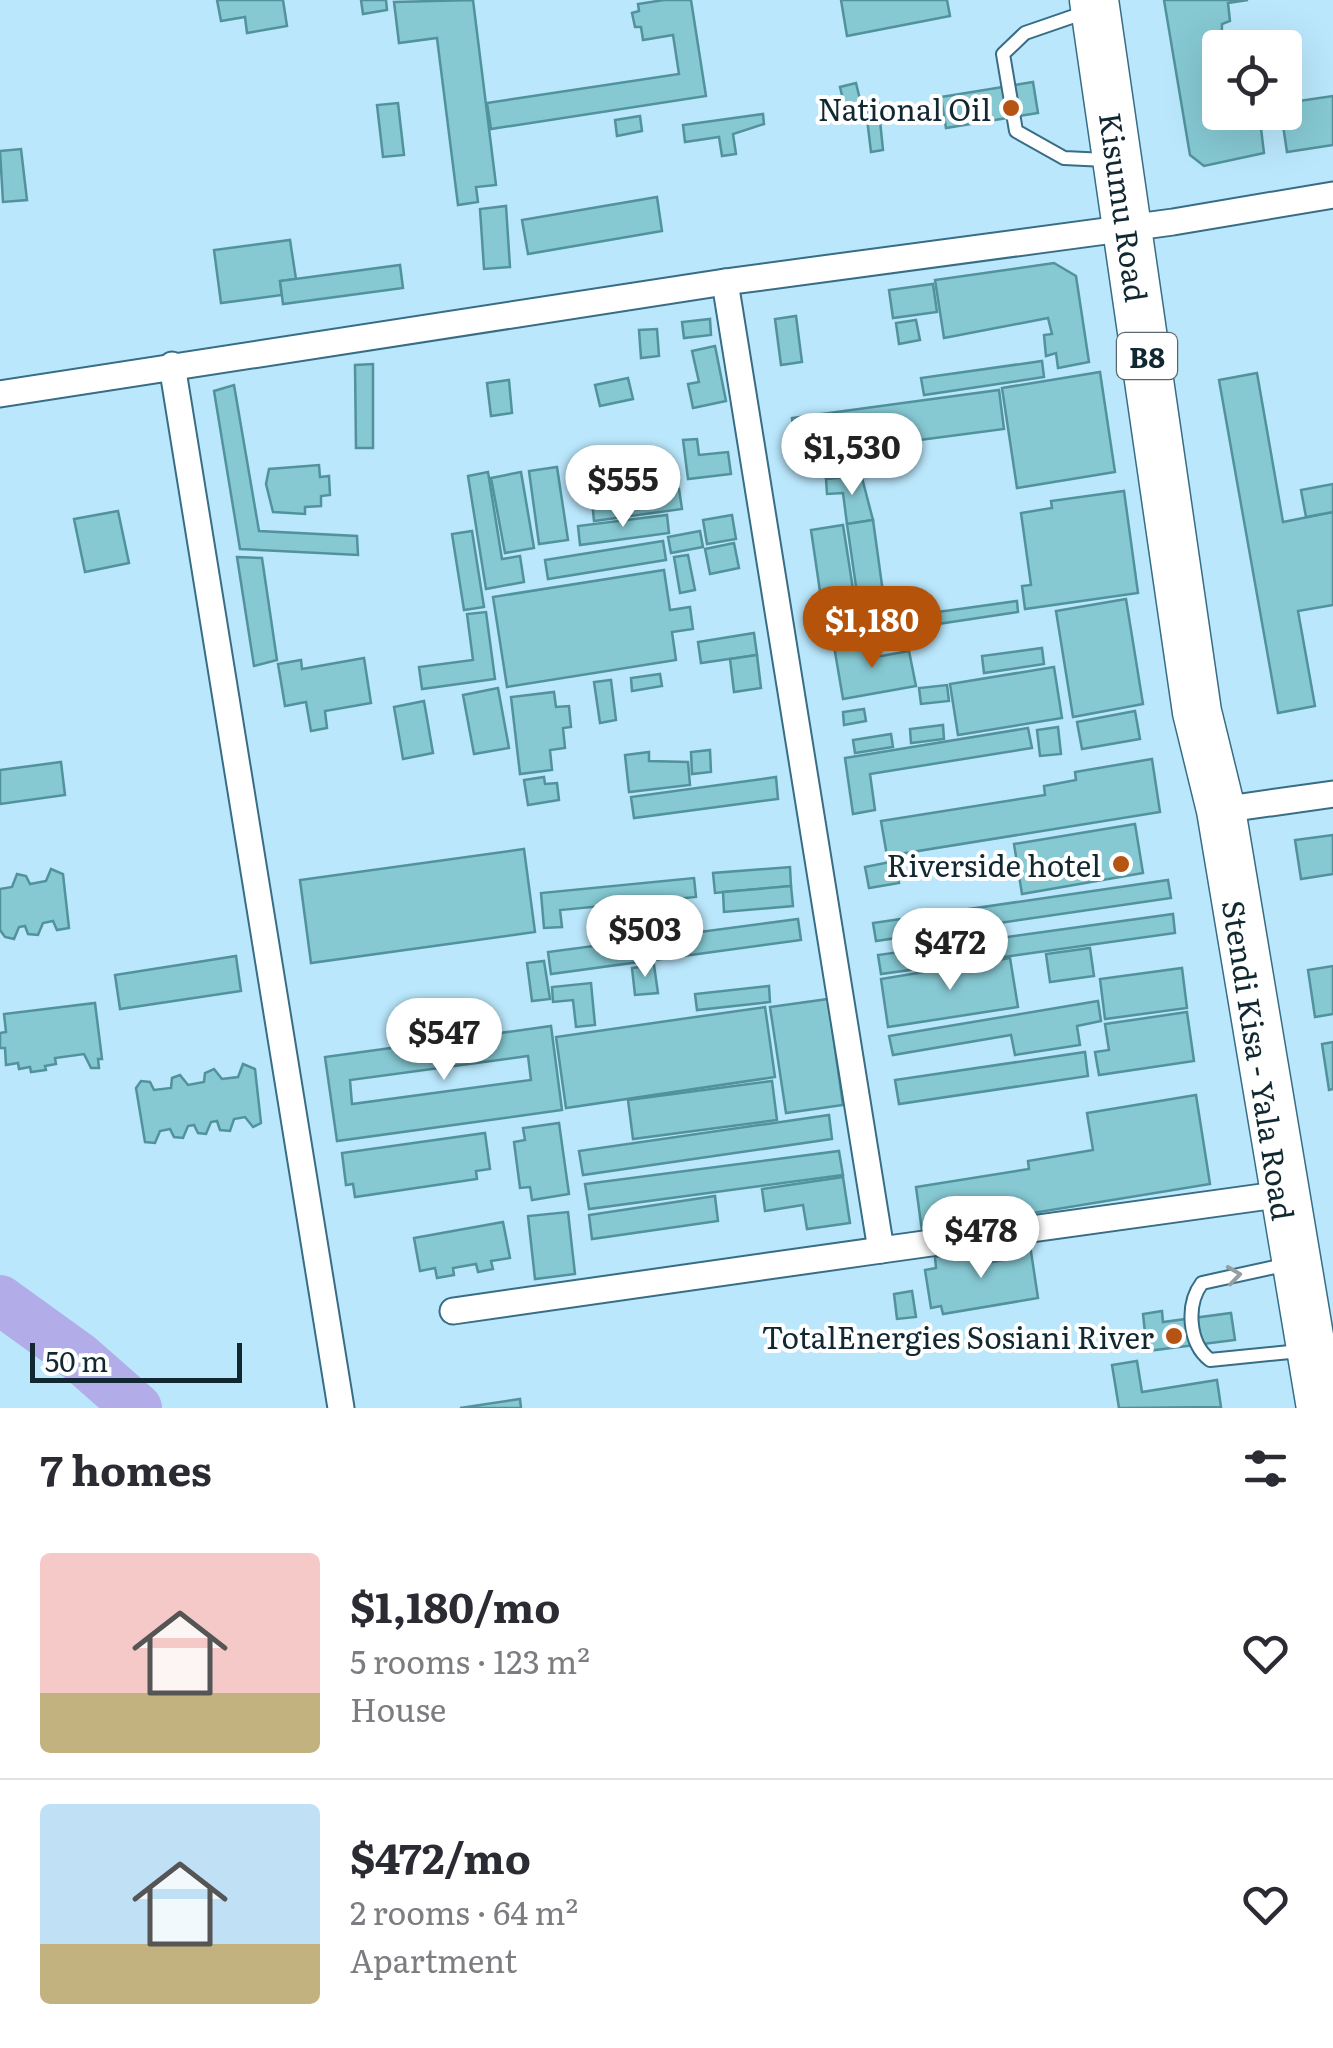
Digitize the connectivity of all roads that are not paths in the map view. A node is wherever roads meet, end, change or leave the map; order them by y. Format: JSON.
{"nodes":[{"id":1,"x":1095,"y":4,"type":"edge"},
{"id":2,"x":1118,"y":160,"type":"junction"},
{"id":3,"x":1333,"y":195,"type":"edge"},
{"id":4,"x":1128,"y":225,"type":"junction"},
{"id":5,"x":725,"y":282,"type":"junction"},
{"id":6,"x":172,"y":365,"type":"junction"},
{"id":7,"x":0,"y":394,"type":"edge"},
{"id":8,"x":1197,"y":712,"type":"joint"},
{"id":9,"x":1333,"y":794,"type":"edge"},
{"id":10,"x":1210,"y":811,"type":"junction"},
{"id":11,"x":1262,"y":1198,"type":"junction"},
{"id":12,"x":881,"y":1250,"type":"junction"},
{"id":13,"x":1276,"y":1267,"type":"junction"},
{"id":14,"x":453,"y":1312,"type":"dead end"},
{"id":15,"x":1290,"y":1352,"type":"junction"},
{"id":16,"x":341,"y":1408,"type":"edge"},
{"id":17,"x":1303,"y":1408,"type":"edge"},
{"id":18,"x":1321,"y":1408,"type":"edge"}],
"edges":[{"from":1,"to":2,"type":"highway","name":"Kisumu Road","number":"B8"},
{"from":1,"to":2,"type":"lane"},
{"from":2,"to":4,"type":"highway","name":"Kisumu Road","number":"B8"},
{"from":3,"to":4,"type":"street"},
{"from":4,"to":5,"type":"street"},
{"from":4,"to":8,"type":"highway","name":"Kisumu Road","number":"B8"},
{"from":5,"to":6,"type":"street"},
{"from":5,"to":12,"type":"street"},
{"from":6,"to":7,"type":"street"},
{"from":6,"to":16,"type":"street"},
{"from":8,"to":10,"type":"highway","name":"Stendi Kisa - Yala Road","number":"B8"},
{"from":9,"to":10,"type":"street"},
{"from":10,"to":11,"type":"highway","number":"B8"},
{"from":10,"to":18,"type":"highway","name":"Stendi Kisa - Yala Road","number":"B8"},
{"from":11,"to":12,"type":"street"},
{"from":11,"to":13,"type":"highway","number":"B8"},
{"from":12,"to":14,"type":"street"},
{"from":13,"to":15,"type":"highway","number":"B8"},
{"from":15,"to":13,"type":"lane","one_way":true},
{"from":15,"to":17,"type":"highway","number":"B8"}]}
